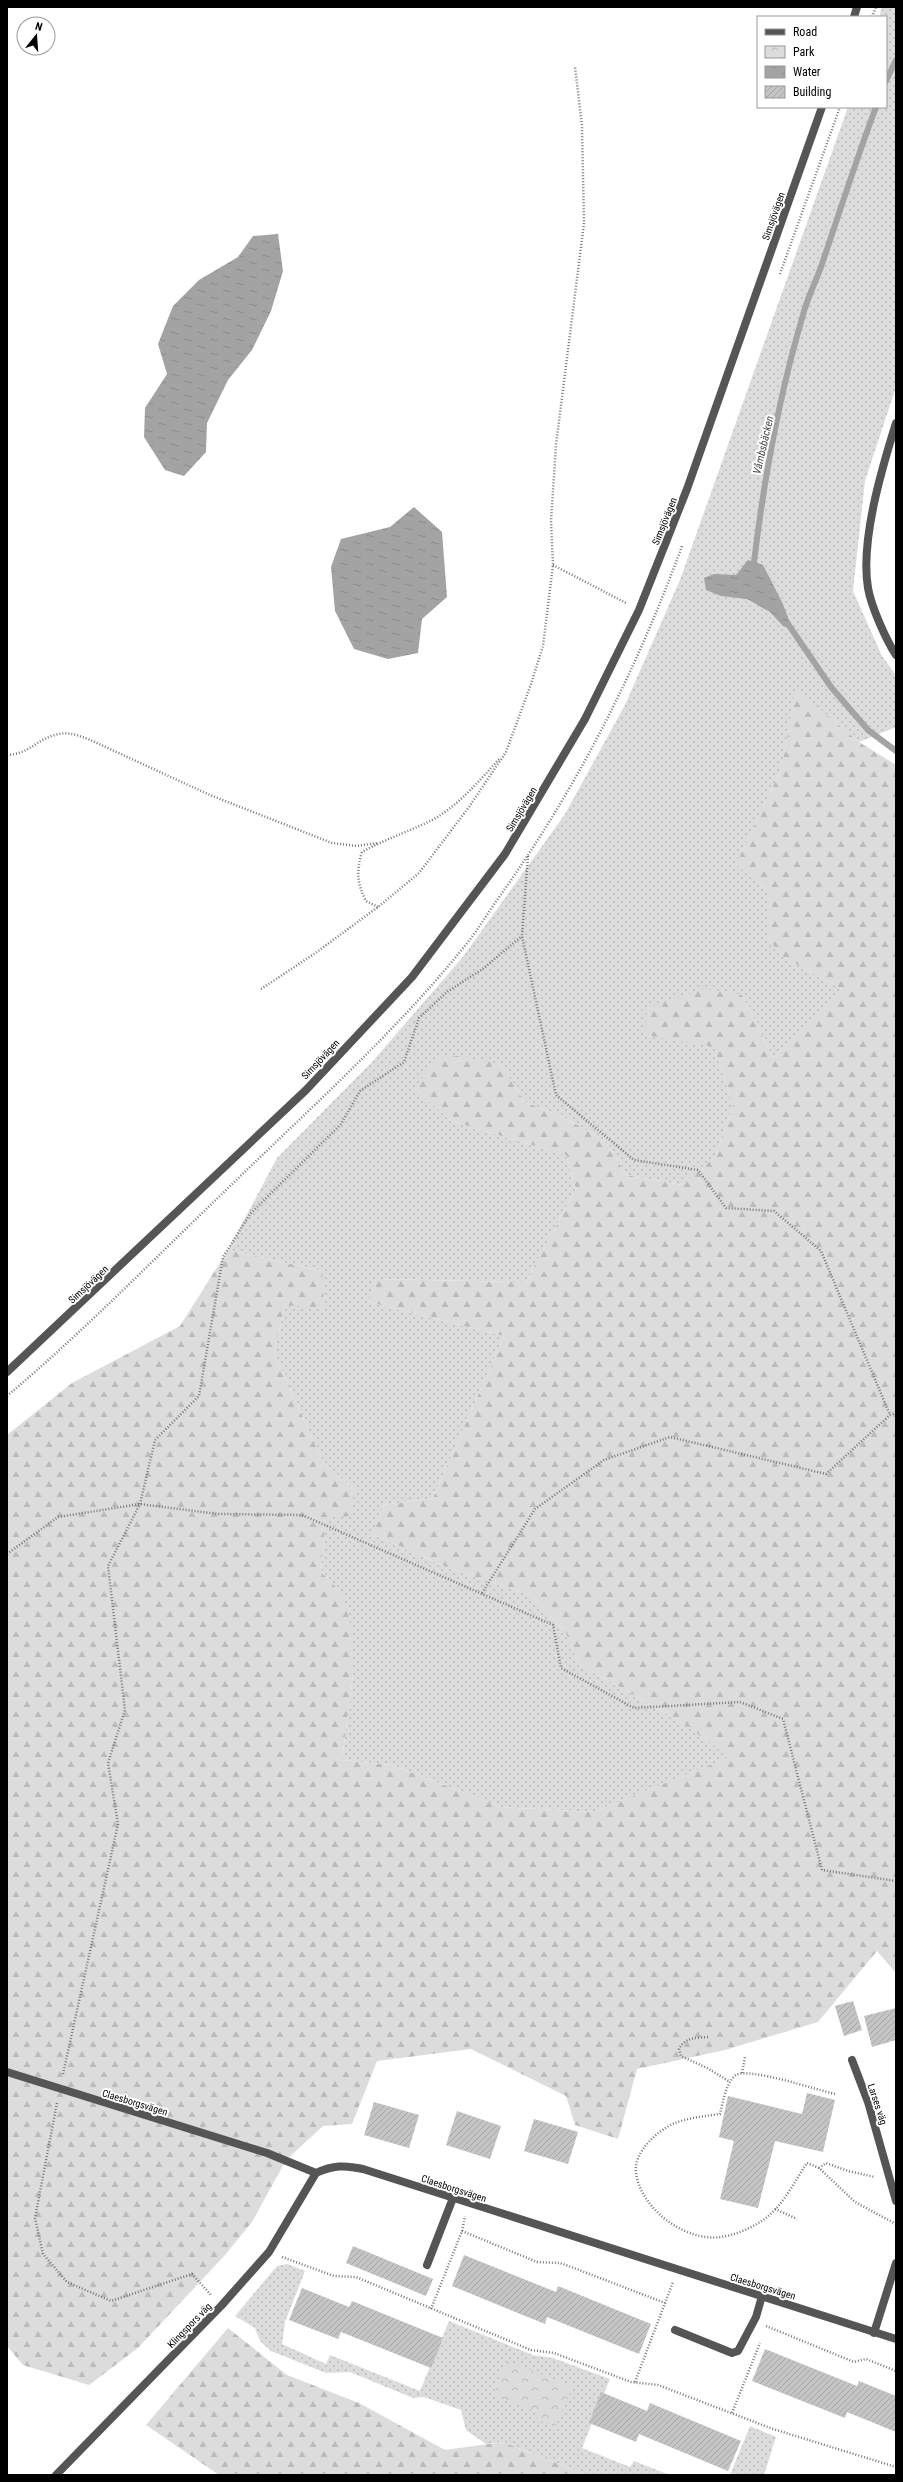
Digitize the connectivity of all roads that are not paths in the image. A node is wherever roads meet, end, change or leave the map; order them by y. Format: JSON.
{"nodes":[{"id":1,"x":822,"y":108,"type":"edge"},
{"id":2,"x":896,"y":423,"type":"edge"},
{"id":3,"x":896,"y":656,"type":"edge"},
{"id":4,"x":7,"y":1372,"type":"edge"},
{"id":5,"x":852,"y":2060,"type":"dead end"},
{"id":6,"x":7,"y":2072,"type":"edge"},
{"id":7,"x":316,"y":2173,"type":"junction"},
{"id":8,"x":453,"y":2198,"type":"junction"},
{"id":9,"x":896,"y":2201,"type":"edge"},
{"id":10,"x":896,"y":2263,"type":"edge"},
{"id":11,"x":427,"y":2265,"type":"dead end"},
{"id":12,"x":762,"y":2296,"type":"junction"},
{"id":13,"x":675,"y":2330,"type":"dead end"},
{"id":14,"x":874,"y":2333,"type":"junction"},
{"id":15,"x":896,"y":2339,"type":"edge"},
{"id":16,"x":56,"y":2475,"type":"edge"}],
"edges":[{"from":1,"to":4,"type":"street","name":"Simsjövägen"},
{"from":2,"to":3,"type":"street"},
{"from":5,"to":9,"type":"street","name":"Larses väg"},
{"from":6,"to":7,"type":"street","name":"Claesborgsvägen"},
{"from":7,"to":8,"type":"street","name":"Claesborgsvägen"},
{"from":7,"to":16,"type":"street","name":"Klingspors väg"},
{"from":8,"to":11,"type":"street"},
{"from":8,"to":12,"type":"street","name":"Claesborgsvägen"},
{"from":10,"to":14,"type":"street"},
{"from":12,"to":13,"type":"street"},
{"from":12,"to":14,"type":"street","name":"Claesborgsvägen"},
{"from":14,"to":15,"type":"street","name":"Claesborgsvägen"}]}
